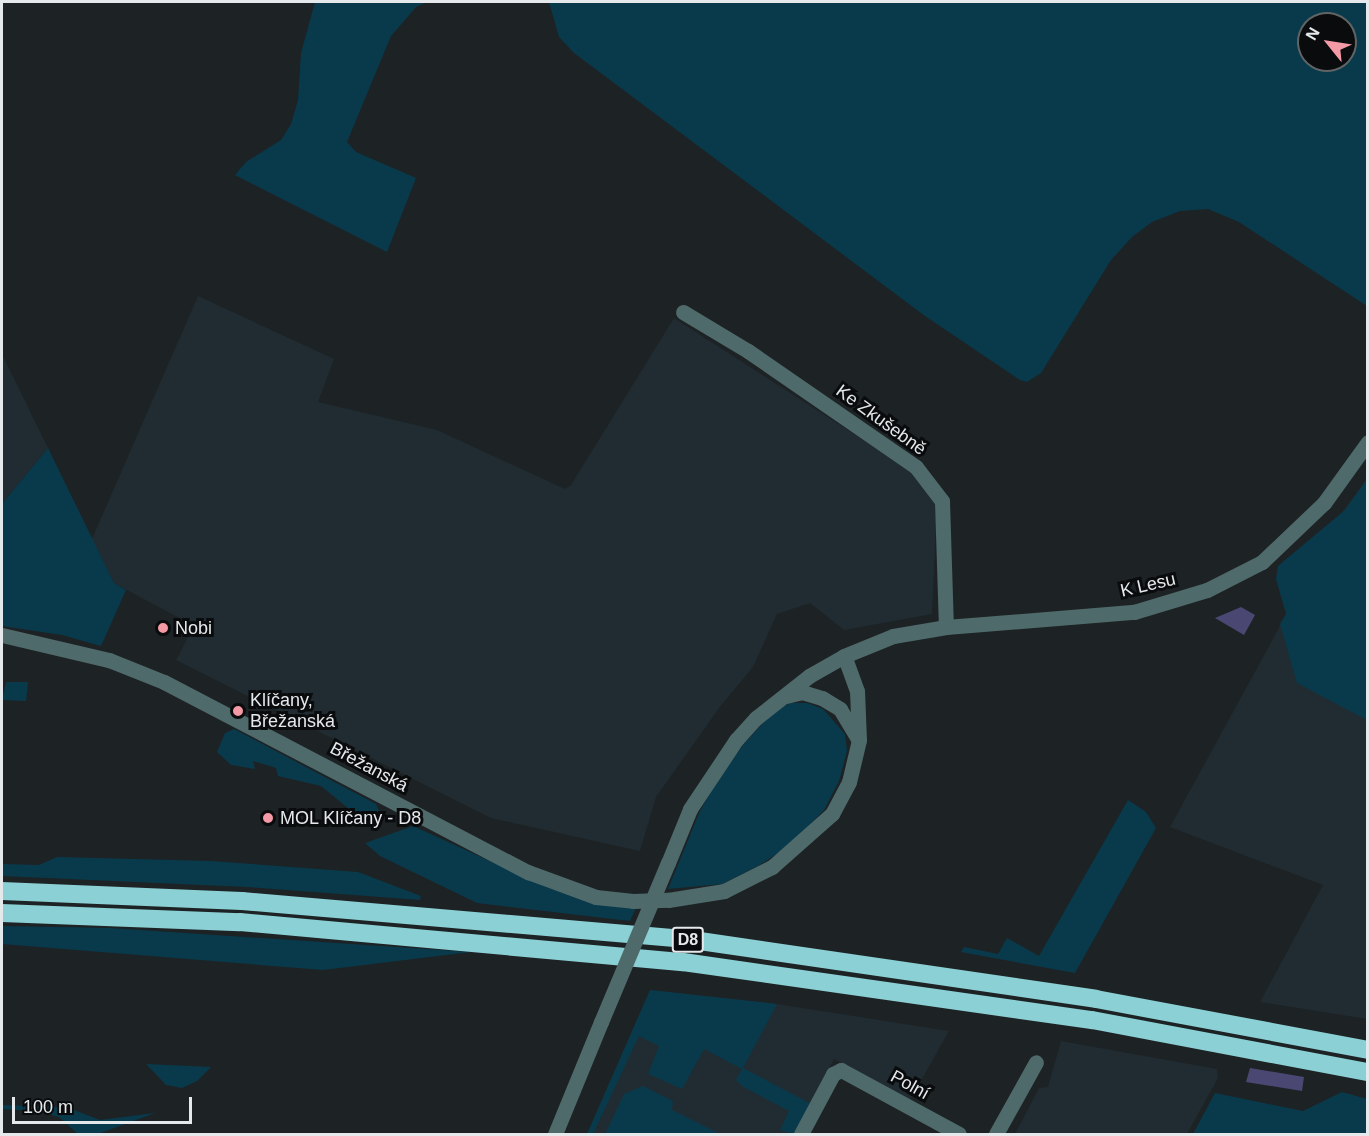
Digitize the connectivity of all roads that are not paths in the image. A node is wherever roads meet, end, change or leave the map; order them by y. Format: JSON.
{"nodes":[{"id":1,"x":683,"y":312,"type":"dead end"},
{"id":2,"x":1368,"y":442,"type":"edge"},
{"id":3,"x":946,"y":627,"type":"junction"},
{"id":4,"x":2,"y":636,"type":"edge"},
{"id":5,"x":844,"y":656,"type":"junction"},
{"id":6,"x":780,"y":697,"type":"junction"},
{"id":7,"x":859,"y":740,"type":"junction"},
{"id":8,"x":2,"y":891,"type":"edge"},
{"id":9,"x":2,"y":913,"type":"edge"},
{"id":10,"x":1368,"y":1050,"type":"edge"},
{"id":11,"x":1036,"y":1062,"type":"dead end"},
{"id":12,"x":1368,"y":1072,"type":"edge"},
{"id":13,"x":555,"y":1134,"type":"edge"},
{"id":14,"x":801,"y":1134,"type":"edge"},
{"id":15,"x":959,"y":1134,"type":"edge"},
{"id":16,"x":996,"y":1134,"type":"edge"}],
"edges":[{"from":1,"to":3,"type":"street","name":"Ke Zkušebně"},
{"from":2,"to":3,"type":"street","name":"K Lesu"},
{"from":3,"to":5,"type":"street","name":"K Lesu"},
{"from":4,"to":7,"type":"street","name":"Břežanská"},
{"from":5,"to":6,"type":"street"},
{"from":5,"to":7,"type":"street","name":"Břežanská"},
{"from":6,"to":7,"type":"street"},
{"from":6,"to":13,"type":"street","bridge":true},
{"from":8,"to":10,"type":"highway","number":"D8"},
{"from":9,"to":12,"type":"highway","number":"D8"},
{"from":11,"to":16,"type":"street"},
{"from":14,"to":15,"type":"street","name":"Polní"}]}
